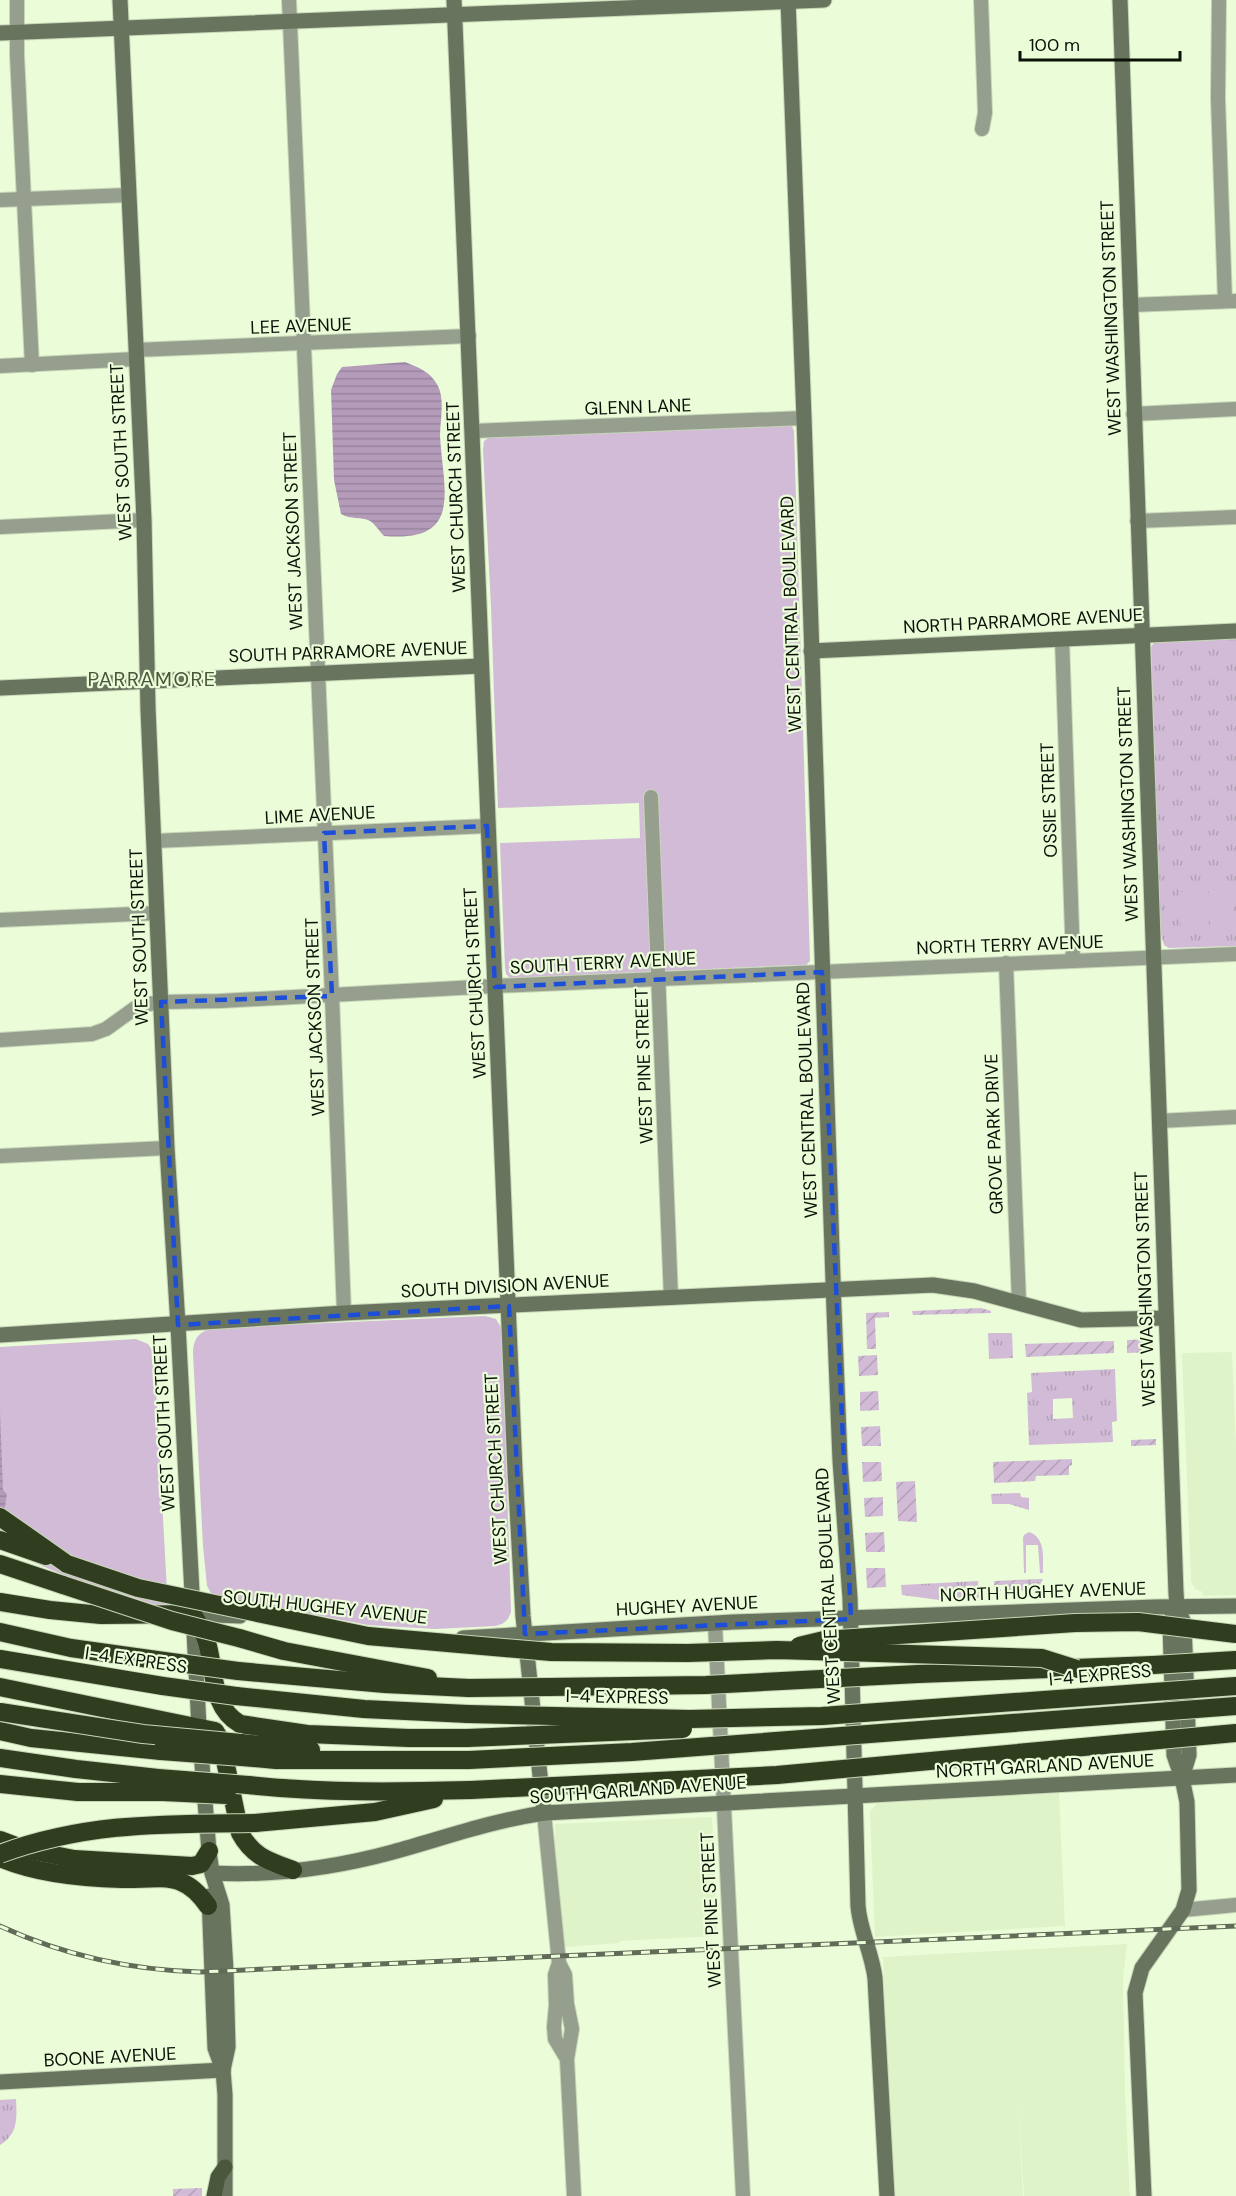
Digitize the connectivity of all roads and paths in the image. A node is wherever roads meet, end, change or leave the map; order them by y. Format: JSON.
{"nodes":[{"id":1,"x":17,"y":0,"type":"edge"},
{"id":2,"x":120,"y":0,"type":"edge"},
{"id":3,"x":289,"y":0,"type":"edge"},
{"id":4,"x":824,"y":0,"type":"edge"},
{"id":5,"x":981,"y":0,"type":"edge"},
{"id":6,"x":1120,"y":0,"type":"edge"},
{"id":7,"x":1219,"y":0,"type":"edge"},
{"id":8,"x":788,"y":1,"type":"edge"},
{"id":9,"x":620,"y":4,"type":"edge"},
{"id":10,"x":454,"y":8,"type":"edge"},
{"id":11,"x":289,"y":21,"type":"junction"},
{"id":12,"x":121,"y":27,"type":"junction"},
{"id":13,"x":18,"y":32,"type":"junction"},
{"id":14,"x":0,"y":33,"type":"edge"},
{"id":15,"x":982,"y":129,"type":"dead end"},
{"id":16,"x":128,"y":195,"type":"junction"},
{"id":17,"x":24,"y":199,"type":"junction"},
{"id":18,"x":0,"y":200,"type":"edge"},
{"id":19,"x":1230,"y":301,"type":"edge"},
{"id":20,"x":1130,"y":305,"type":"junction"},
{"id":21,"x":469,"y":336,"type":"junction"},
{"id":22,"x":303,"y":344,"type":"junction"},
{"id":23,"x":136,"y":355,"type":"junction"},
{"id":24,"x":32,"y":365,"type":"junction"},
{"id":25,"x":0,"y":366,"type":"edge"},
{"id":26,"x":1236,"y":409,"type":"edge"},
{"id":27,"x":1133,"y":414,"type":"junction"},
{"id":28,"x":804,"y":418,"type":"junction"},
{"id":29,"x":473,"y":431,"type":"junction"},
{"id":30,"x":1236,"y":517,"type":"edge"},
{"id":31,"x":144,"y":520,"type":"junction"},
{"id":32,"x":1137,"y":522,"type":"junction"},
{"id":33,"x":0,"y":527,"type":"edge"},
{"id":34,"x":1236,"y":631,"type":"edge"},
{"id":35,"x":1141,"y":635,"type":"junction"},
{"id":36,"x":1062,"y":639,"type":"junction"},
{"id":37,"x":812,"y":651,"type":"junction"},
{"id":38,"x":481,"y":666,"type":"junction"},
{"id":39,"x":317,"y":674,"type":"junction"},
{"id":40,"x":148,"y":681,"type":"junction"},
{"id":41,"x":0,"y":688,"type":"edge"},
{"id":42,"x":651,"y":797,"type":"dead end"},
{"id":43,"x":488,"y":826,"type":"junction"},
{"id":44,"x":324,"y":833,"type":"junction"},
{"id":45,"x":154,"y":841,"type":"junction"},
{"id":46,"x":157,"y":913,"type":"junction"},
{"id":47,"x":0,"y":920,"type":"edge"},
{"id":48,"x":1236,"y":954,"type":"edge"},
{"id":49,"x":1153,"y":957,"type":"junction"},
{"id":50,"x":1073,"y":960,"type":"junction"},
{"id":51,"x":1006,"y":963,"type":"junction"},
{"id":52,"x":822,"y":972,"type":"junction"},
{"id":53,"x":658,"y":979,"type":"junction"},
{"id":54,"x":495,"y":986,"type":"junction"},
{"id":55,"x":332,"y":996,"type":"junction"},
{"id":56,"x":161,"y":1002,"type":"junction"},
{"id":57,"x":0,"y":1040,"type":"edge"},
{"id":58,"x":1236,"y":1117,"type":"edge"},
{"id":59,"x":1159,"y":1121,"type":"junction"},
{"id":60,"x":167,"y":1148,"type":"junction"},
{"id":61,"x":0,"y":1156,"type":"edge"},
{"id":62,"x":833,"y":1290,"type":"junction"},
{"id":63,"x":671,"y":1298,"type":"junction"},
{"id":64,"x":1019,"y":1303,"type":"junction"},
{"id":65,"x":509,"y":1306,"type":"junction"},
{"id":66,"x":344,"y":1313,"type":"junction"},
{"id":67,"x":1166,"y":1318,"type":"junction"},
{"id":68,"x":178,"y":1325,"type":"junction"},
{"id":69,"x":0,"y":1335,"type":"edge"},
{"id":70,"x":0,"y":1517,"type":"edge"},
{"id":71,"x":0,"y":1540,"type":"edge"},
{"id":72,"x":0,"y":1564,"type":"edge"},
{"id":73,"x":67,"y":1564,"type":"junction"},
{"id":74,"x":0,"y":1602,"type":"edge"},
{"id":75,"x":1177,"y":1606,"type":"junction"},
{"id":76,"x":1236,"y":1606,"type":"edge"},
{"id":77,"x":193,"y":1614,"type":"junction"},
{"id":78,"x":851,"y":1618,"type":"junction"},
{"id":79,"x":715,"y":1623,"type":"junction"},
{"id":80,"x":0,"y":1632,"type":"edge"},
{"id":81,"x":525,"y":1634,"type":"junction"},
{"id":82,"x":1236,"y":1634,"type":"edge"},
{"id":83,"x":777,"y":1650,"type":"junction"},
{"id":84,"x":0,"y":1659,"type":"edge"},
{"id":85,"x":1236,"y":1660,"type":"edge"},
{"id":86,"x":1077,"y":1669,"type":"junction"},
{"id":87,"x":0,"y":1675,"type":"edge"},
{"id":88,"x":1236,"y":1686,"type":"edge"},
{"id":89,"x":0,"y":1687,"type":"edge"},
{"id":90,"x":463,"y":1688,"type":"junction"},
{"id":91,"x":1236,"y":1706,"type":"edge"},
{"id":92,"x":0,"y":1712,"type":"edge"},
{"id":93,"x":822,"y":1716,"type":"junction"},
{"id":94,"x":198,"y":1722,"type":"junction"},
{"id":95,"x":0,"y":1731,"type":"edge"},
{"id":96,"x":1236,"y":1733,"type":"edge"},
{"id":97,"x":242,"y":1750,"type":"junction"},
{"id":98,"x":0,"y":1758,"type":"edge"},
{"id":99,"x":1236,"y":1775,"type":"edge"},
{"id":100,"x":1182,"y":1778,"type":"junction"},
{"id":101,"x":0,"y":1784,"type":"edge"},
{"id":102,"x":161,"y":1785,"type":"junction"},
{"id":103,"x":471,"y":1790,"type":"junction"},
{"id":104,"x":856,"y":1794,"type":"junction"},
{"id":105,"x":724,"y":1804,"type":"junction"},
{"id":106,"x":544,"y":1813,"type":"junction"},
{"id":107,"x":0,"y":1840,"type":"edge"},
{"id":108,"x":0,"y":1849,"type":"edge"},
{"id":109,"x":209,"y":1851,"type":"junction"},
{"id":110,"x":0,"y":1856,"type":"edge"},
{"id":111,"x":293,"y":1870,"type":"junction"},
{"id":112,"x":212,"y":1873,"type":"junction"},
{"id":113,"x":1236,"y":1905,"type":"edge"},
{"id":114,"x":208,"y":1906,"type":"junction"},
{"id":115,"x":1183,"y":1910,"type":"junction"},
{"id":116,"x":559,"y":1963,"type":"junction"},
{"id":117,"x":571,"y":2022,"type":"junction"},
{"id":118,"x":554,"y":2023,"type":"junction"},
{"id":119,"x":572,"y":2037,"type":"junction"},
{"id":120,"x":555,"y":2039,"type":"junction"},
{"id":121,"x":567,"y":2059,"type":"junction"},
{"id":122,"x":223,"y":2070,"type":"junction"},
{"id":123,"x":0,"y":2082,"type":"edge"},
{"id":124,"x":225,"y":2167,"type":"junction"},
{"id":125,"x":214,"y":2196,"type":"edge"},
{"id":126,"x":225,"y":2196,"type":"edge"},
{"id":127,"x":574,"y":2196,"type":"edge"},
{"id":128,"x":743,"y":2196,"type":"edge"},
{"id":129,"x":887,"y":2196,"type":"edge"},
{"id":130,"x":1144,"y":2196,"type":"edge"}],
"edges":[{"from":1,"to":13,"type":"street"},
{"from":2,"to":12,"type":"street","name":"WEST SOUTH STREET"},
{"from":3,"to":11,"type":"street","name":"WEST JACKSON STREET"},
{"from":4,"to":8,"type":"street"},
{"from":5,"to":15,"type":"street"},
{"from":6,"to":20,"type":"street","name":"WEST WASHINGTON STREET"},
{"from":7,"to":19,"type":"street"},
{"from":8,"to":9,"type":"street"},
{"from":8,"to":28,"type":"street","name":"WEST CENTRAL BOULEVARD"},
{"from":9,"to":10,"type":"street"},
{"from":10,"to":11,"type":"street"},
{"from":10,"to":21,"type":"street","name":"WEST CHURCH STREET"},
{"from":11,"to":12,"type":"street"},
{"from":11,"to":22,"type":"street","name":"WEST JACKSON STREET"},
{"from":12,"to":13,"type":"street"},
{"from":12,"to":16,"type":"street","name":"WEST SOUTH STREET"},
{"from":13,"to":14,"type":"street"},
{"from":13,"to":17,"type":"street"},
{"from":16,"to":17,"type":"street"},
{"from":16,"to":23,"type":"street","name":"WEST SOUTH STREET"},
{"from":17,"to":18,"type":"street"},
{"from":17,"to":24,"type":"street"},
{"from":19,"to":20,"type":"street"},
{"from":20,"to":27,"type":"street","name":"WEST WASHINGTON STREET"},
{"from":21,"to":22,"type":"street","name":"LEE AVENUE"},
{"from":21,"to":29,"type":"street","name":"WEST CHURCH STREET"},
{"from":22,"to":23,"type":"street","name":"LEE AVENUE"},
{"from":22,"to":39,"type":"street","name":"WEST JACKSON STREET"},
{"from":23,"to":24,"type":"street","name":"LEE AVENUE"},
{"from":23,"to":31,"type":"street","name":"WEST SOUTH STREET"},
{"from":24,"to":25,"type":"street","name":"LEE AVENUE"},
{"from":26,"to":27,"type":"street"},
{"from":27,"to":32,"type":"street","name":"WEST WASHINGTON STREET"},
{"from":28,"to":29,"type":"street","name":"GLENN LANE"},
{"from":28,"to":37,"type":"street","name":"WEST CENTRAL BOULEVARD"},
{"from":29,"to":38,"type":"street","name":"WEST CHURCH STREET"},
{"from":30,"to":32,"type":"street"},
{"from":31,"to":33,"type":"street"},
{"from":31,"to":40,"type":"street","name":"WEST SOUTH STREET"},
{"from":32,"to":35,"type":"street","name":"WEST WASHINGTON STREET"},
{"from":34,"to":35,"type":"street","name":"NORTH PARRAMORE AVENUE"},
{"from":35,"to":36,"type":"street","name":"NORTH PARRAMORE AVENUE"},
{"from":35,"to":49,"type":"street","name":"WEST WASHINGTON STREET"},
{"from":36,"to":37,"type":"street","name":"NORTH PARRAMORE AVENUE"},
{"from":36,"to":50,"type":"street","name":"OSSIE STREET"},
{"from":37,"to":52,"type":"street","name":"WEST CENTRAL BOULEVARD"},
{"from":38,"to":39,"type":"street","name":"SOUTH PARRAMORE AVENUE"},
{"from":38,"to":43,"type":"street","name":"WEST CHURCH STREET"},
{"from":39,"to":40,"type":"street","name":"SOUTH PARRAMORE AVENUE"},
{"from":39,"to":44,"type":"street","name":"WEST JACKSON STREET"},
{"from":40,"to":41,"type":"street","name":"SOUTH PARRAMORE AVENUE"},
{"from":40,"to":45,"type":"street","name":"WEST SOUTH STREET"},
{"from":42,"to":53,"type":"street","name":"WEST PINE STREET"},
{"from":43,"to":44,"type":"street","name":"LIME AVENUE"},
{"from":43,"to":54,"type":"street","name":"WEST CHURCH STREET"},
{"from":44,"to":45,"type":"street","name":"LIME AVENUE"},
{"from":44,"to":55,"type":"street","name":"WEST JACKSON STREET"},
{"from":45,"to":46,"type":"street","name":"WEST SOUTH STREET"},
{"from":46,"to":47,"type":"street"},
{"from":46,"to":56,"type":"street","name":"WEST SOUTH STREET"},
{"from":48,"to":49,"type":"street","name":"NORTH TERRY AVENUE"},
{"from":49,"to":50,"type":"street","name":"NORTH TERRY AVENUE"},
{"from":49,"to":59,"type":"street","name":"WEST WASHINGTON STREET"},
{"from":50,"to":51,"type":"street","name":"NORTH TERRY AVENUE"},
{"from":51,"to":52,"type":"street","name":"NORTH TERRY AVENUE"},
{"from":51,"to":64,"type":"street","name":"GROVE PARK DRIVE"},
{"from":52,"to":53,"type":"street","name":"SOUTH TERRY AVENUE"},
{"from":52,"to":62,"type":"street","name":"WEST CENTRAL BOULEVARD"},
{"from":53,"to":54,"type":"street","name":"SOUTH TERRY AVENUE"},
{"from":53,"to":63,"type":"street","name":"WEST PINE STREET"},
{"from":54,"to":55,"type":"street","name":"SOUTH TERRY AVENUE"},
{"from":54,"to":65,"type":"street","name":"WEST CHURCH STREET"},
{"from":55,"to":56,"type":"street","name":"SOUTH TERRY AVENUE"},
{"from":55,"to":66,"type":"street","name":"WEST JACKSON STREET"},
{"from":56,"to":57,"type":"street","name":"SOUTH TERRY AVENUE"},
{"from":56,"to":60,"type":"street","name":"WEST SOUTH STREET"},
{"from":58,"to":59,"type":"street"},
{"from":59,"to":67,"type":"street","name":"WEST WASHINGTON STREET"},
{"from":60,"to":61,"type":"street"},
{"from":60,"to":68,"type":"street","name":"WEST SOUTH STREET"},
{"from":62,"to":63,"type":"street","name":"SOUTH DIVISION AVENUE"},
{"from":62,"to":64,"type":"street","name":"SOUTH DIVISION AVENUE"},
{"from":62,"to":78,"type":"street","name":"WEST CENTRAL BOULEVARD"},
{"from":63,"to":65,"type":"street","name":"SOUTH DIVISION AVENUE"},
{"from":64,"to":67,"type":"street","name":"SOUTH DIVISION AVENUE"},
{"from":65,"to":66,"type":"street","name":"SOUTH DIVISION AVENUE"},
{"from":65,"to":81,"type":"street","name":"WEST CHURCH STREET"},
{"from":66,"to":68,"type":"street","name":"SOUTH DIVISION AVENUE"},
{"from":67,"to":75,"type":"street","name":"WEST WASHINGTON STREET"},
{"from":68,"to":69,"type":"street","name":"SOUTH DIVISION AVENUE"},
{"from":68,"to":77,"type":"street","name":"WEST SOUTH STREET"},
{"from":70,"to":73,"type":"highway"},
{"from":71,"to":73,"type":"highway"},
{"from":72,"to":90,"type":"highway","bridge":true},
{"from":73,"to":83,"type":"highway","bridge":true},
{"from":74,"to":77,"type":"highway"},
{"from":75,"to":76,"type":"street","name":"NORTH HUGHEY AVENUE"},
{"from":75,"to":78,"type":"street","name":"NORTH HUGHEY AVENUE"},
{"from":75,"to":100,"type":"street","name":"WEST WASHINGTON STREET"},
{"from":77,"to":81,"type":"street","name":"SOUTH HUGHEY AVENUE"},
{"from":77,"to":93,"type":"highway","bridge":true},
{"from":77,"to":94,"type":"street","name":"WEST SOUTH STREET"},
{"from":78,"to":79,"type":"street","name":"HUGHEY AVENUE"},
{"from":78,"to":104,"type":"street","name":"WEST CENTRAL BOULEVARD"},
{"from":79,"to":81,"type":"street","name":"HUGHEY AVENUE"},
{"from":79,"to":105,"type":"street","name":"WEST PINE STREET"},
{"from":80,"to":90,"type":"highway","bridge":true},
{"from":81,"to":106,"type":"street","name":"WEST CHURCH STREET"},
{"from":82,"to":83,"type":"highway","bridge":true},
{"from":83,"to":86,"type":"highway","bridge":true},
{"from":84,"to":93,"type":"highway","name":"I-4 EXPRESS","bridge":true},
{"from":85,"to":86,"type":"highway","bridge":true},
{"from":86,"to":90,"type":"highway","bridge":true},
{"from":87,"to":94,"type":"highway"},
{"from":88,"to":93,"type":"highway","name":"I-4 EXPRESS","bridge":true},
{"from":89,"to":94,"type":"highway"},
{"from":91,"to":97,"type":"highway","bridge":true},
{"from":92,"to":97,"type":"highway","bridge":true},
{"from":94,"to":109,"type":"street","name":"WEST SOUTH STREET"},
{"from":94,"to":111,"type":"highway"},
{"from":95,"to":97,"type":"highway","bridge":true},
{"from":96,"to":103,"type":"highway","bridge":true},
{"from":98,"to":102,"type":"highway"},
{"from":99,"to":100,"type":"street","name":"NORTH GARLAND AVENUE"},
{"from":100,"to":104,"type":"street","name":"NORTH GARLAND AVENUE"},
{"from":100,"to":115,"type":"street","name":"WEST WASHINGTON STREET"},
{"from":101,"to":102,"type":"highway"},
{"from":102,"to":103,"type":"highway","bridge":true},
{"from":103,"to":110,"type":"highway","bridge":true},
{"from":104,"to":105,"type":"street","name":"SOUTH GARLAND AVENUE"},
{"from":104,"to":129,"type":"street","name":"WEST CENTRAL BOULEVARD"},
{"from":105,"to":106,"type":"street","name":"SOUTH GARLAND AVENUE"},
{"from":105,"to":128,"type":"street","name":"WEST PINE STREET"},
{"from":106,"to":111,"type":"street","name":"SOUTH GARLAND AVENUE"},
{"from":106,"to":116,"type":"street","name":"WEST CHURCH STREET"},
{"from":107,"to":109,"type":"highway"},
{"from":108,"to":112,"type":"highway"},
{"from":109,"to":112,"type":"street","name":"WEST SOUTH STREET"},
{"from":110,"to":114,"type":"highway"},
{"from":111,"to":112,"type":"street","name":"SOUTH GARLAND AVENUE"},
{"from":112,"to":114,"type":"street","name":"WEST SOUTH STREET"},
{"from":112,"to":122,"type":"street","name":"WEST SOUTH STREET"},
{"from":113,"to":115,"type":"street"},
{"from":114,"to":122,"type":"street","name":"WEST SOUTH STREET"},
{"from":115,"to":130,"type":"street","name":"WEST WASHINGTON STREET"},
{"from":116,"to":117,"type":"street","name":"WEST CHURCH STREET"},
{"from":116,"to":118,"type":"street","name":"WEST CHURCH STREET"},
{"from":117,"to":118,"type":"street"},
{"from":117,"to":119,"type":"street","name":"WEST CHURCH STREET"},
{"from":118,"to":120,"type":"street","name":"WEST CHURCH STREET"},
{"from":119,"to":120,"type":"street"},
{"from":119,"to":121,"type":"street","name":"WEST CHURCH STREET"},
{"from":120,"to":121,"type":"street","name":"WEST CHURCH STREET"},
{"from":121,"to":127,"type":"street","name":"WEST CHURCH STREET"},
{"from":122,"to":123,"type":"street","name":"BOONE AVENUE"},
{"from":122,"to":124,"type":"street","name":"WEST SOUTH STREET"},
{"from":124,"to":125,"type":"main road"},
{"from":124,"to":126,"type":"street","name":"WEST SOUTH STREET"}]}
